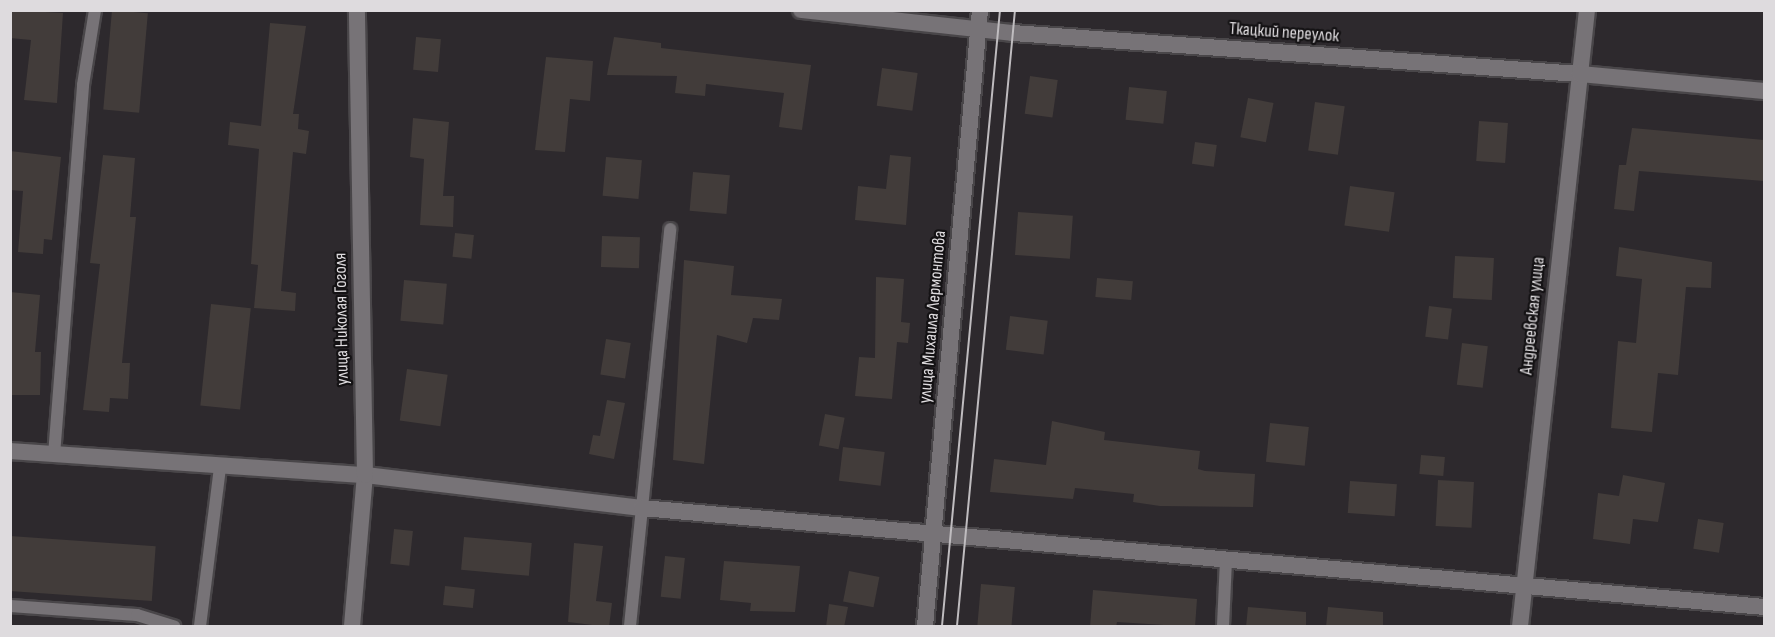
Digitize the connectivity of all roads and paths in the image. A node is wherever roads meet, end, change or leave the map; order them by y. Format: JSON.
{"nodes":[{"id":1,"x":95,"y":10,"type":"edge"},
{"id":2,"x":357,"y":10,"type":"edge"},
{"id":3,"x":801,"y":10,"type":"edge"},
{"id":4,"x":980,"y":10,"type":"edge"},
{"id":5,"x":1587,"y":10,"type":"edge"},
{"id":6,"x":978,"y":30,"type":"junction"},
{"id":7,"x":1580,"y":74,"type":"junction"},
{"id":8,"x":1764,"y":91,"type":"edge"},
{"id":9,"x":670,"y":229,"type":"dead end"},
{"id":10,"x":10,"y":451,"type":"edge"},
{"id":11,"x":54,"y":455,"type":"junction"},
{"id":12,"x":219,"y":467,"type":"junction"},
{"id":13,"x":365,"y":475,"type":"junction"},
{"id":14,"x":642,"y":508,"type":"junction"},
{"id":15,"x":933,"y":531,"type":"junction"},
{"id":16,"x":1226,"y":561,"type":"junction"},
{"id":17,"x":1523,"y":588,"type":"junction"},
{"id":18,"x":10,"y":606,"type":"edge"},
{"id":19,"x":1764,"y":607,"type":"edge"},
{"id":20,"x":174,"y":627,"type":"edge"},
{"id":21,"x":200,"y":627,"type":"edge"},
{"id":22,"x":352,"y":627,"type":"edge"},
{"id":23,"x":630,"y":627,"type":"edge"},
{"id":24,"x":925,"y":627,"type":"edge"},
{"id":25,"x":1223,"y":627,"type":"edge"},
{"id":26,"x":1520,"y":627,"type":"edge"}],
"edges":[{"from":1,"to":11,"type":"lane"},
{"from":2,"to":13,"type":"street","name":"улица Николая Гоголя"},
{"from":3,"to":6,"type":"street","name":"Ткацкий переулок"},
{"from":4,"to":6,"type":"street","name":"улица Михаила Лермонтова"},
{"from":5,"to":7,"type":"street","name":"Андреевская улица"},
{"from":6,"to":7,"type":"street","name":"Ткацкий переулок"},
{"from":6,"to":15,"type":"street","name":"улица Михаила Лермонтова"},
{"from":7,"to":8,"type":"street","name":"Ткацкий переулок"},
{"from":7,"to":17,"type":"street","name":"Андреевская улица"},
{"from":9,"to":14,"type":"lane"},
{"from":10,"to":11,"type":"street"},
{"from":11,"to":12,"type":"street"},
{"from":12,"to":13,"type":"street"},
{"from":12,"to":21,"type":"lane"},
{"from":13,"to":14,"type":"street"},
{"from":13,"to":22,"type":"street","name":"улица Николая Гоголя"},
{"from":14,"to":15,"type":"street"},
{"from":14,"to":23,"type":"lane"},
{"from":15,"to":16,"type":"street"},
{"from":15,"to":24,"type":"street","name":"улица Михаила Лермонтова"},
{"from":16,"to":17,"type":"street"},
{"from":16,"to":25,"type":"lane"},
{"from":17,"to":19,"type":"street"},
{"from":17,"to":26,"type":"street","name":"Андреевская улица"},
{"from":18,"to":20,"type":"lane"}]}
